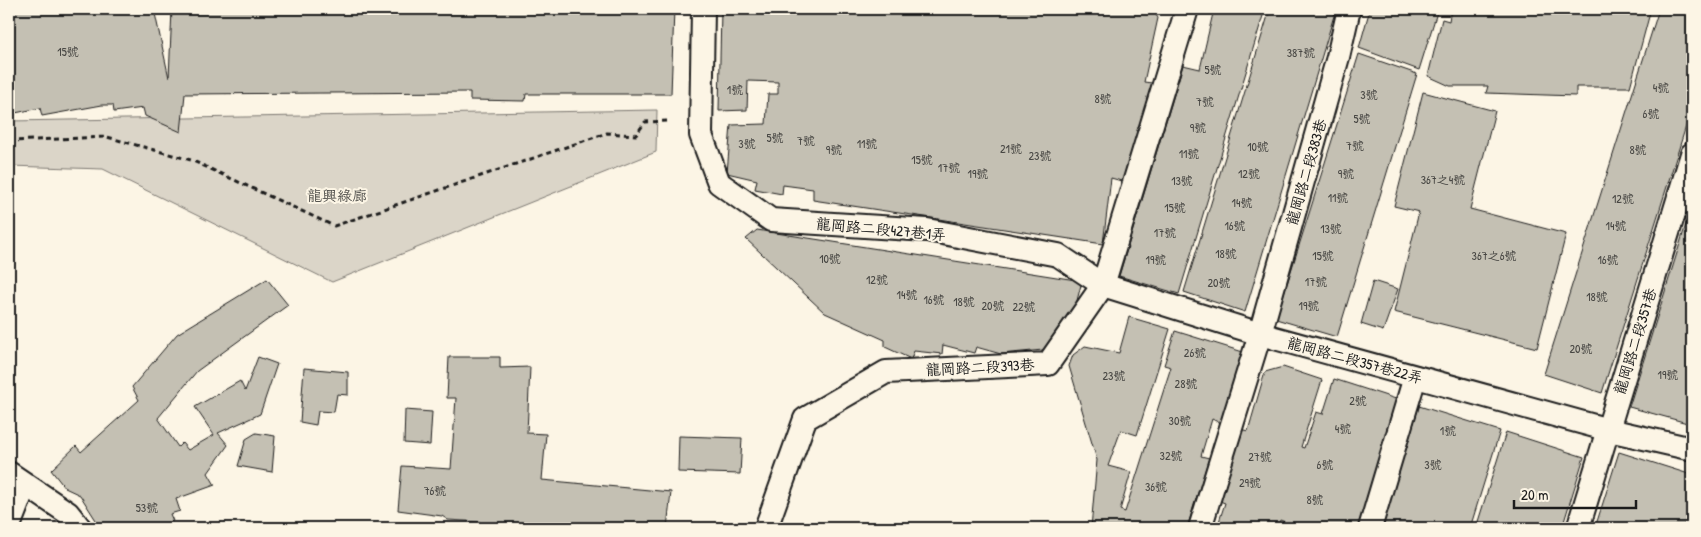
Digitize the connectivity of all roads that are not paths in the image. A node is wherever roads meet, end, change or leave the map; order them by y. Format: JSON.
{"nodes":[{"id":1,"x":703,"y":9,"type":"edge"},
{"id":2,"x":1187,"y":9,"type":"edge"},
{"id":3,"x":1349,"y":9,"type":"edge"},
{"id":4,"x":1692,"y":154,"type":"edge"},
{"id":5,"x":1103,"y":285,"type":"junction"},
{"id":6,"x":1260,"y":334,"type":"junction"},
{"id":7,"x":1416,"y":376,"type":"junction"},
{"id":8,"x":1608,"y":430,"type":"junction"},
{"id":9,"x":1692,"y":449,"type":"edge"},
{"id":10,"x":17,"y":479,"type":"edge"},
{"id":11,"x":9,"y":526,"type":"edge"},
{"id":12,"x":80,"y":528,"type":"edge"},
{"id":13,"x":766,"y":528,"type":"edge"},
{"id":14,"x":1200,"y":528,"type":"edge"},
{"id":15,"x":1370,"y":528,"type":"edge"},
{"id":16,"x":1578,"y":528,"type":"edge"}],
"edges":[{"from":1,"to":5,"type":"lane","name":"龍岡路二段427巷1弄"},
{"from":2,"to":5,"type":"lane","name":"龍岡路二段393巷"},
{"from":3,"to":6,"type":"lane","name":"龍岡路二段383巷"},
{"from":4,"to":8,"type":"lane","name":"龍岡路二段357巷"},
{"from":5,"to":6,"type":"lane","name":"龍岡路二段357巷22弄"},
{"from":5,"to":13,"type":"lane","name":"龍岡路二段393巷"},
{"from":6,"to":7,"type":"lane","name":"龍岡路二段357巷22弄"},
{"from":6,"to":14,"type":"lane","name":"龍岡路二段383巷"},
{"from":7,"to":8,"type":"lane","name":"龍岡路二段357巷22弄"},
{"from":7,"to":15,"type":"lane"},
{"from":8,"to":9,"type":"lane","name":"龍岡路二段357巷22弄"},
{"from":8,"to":16,"type":"lane","name":"龍岡路二段357巷"},
{"from":10,"to":11,"type":"lane"},
{"from":10,"to":12,"type":"lane"}]}
